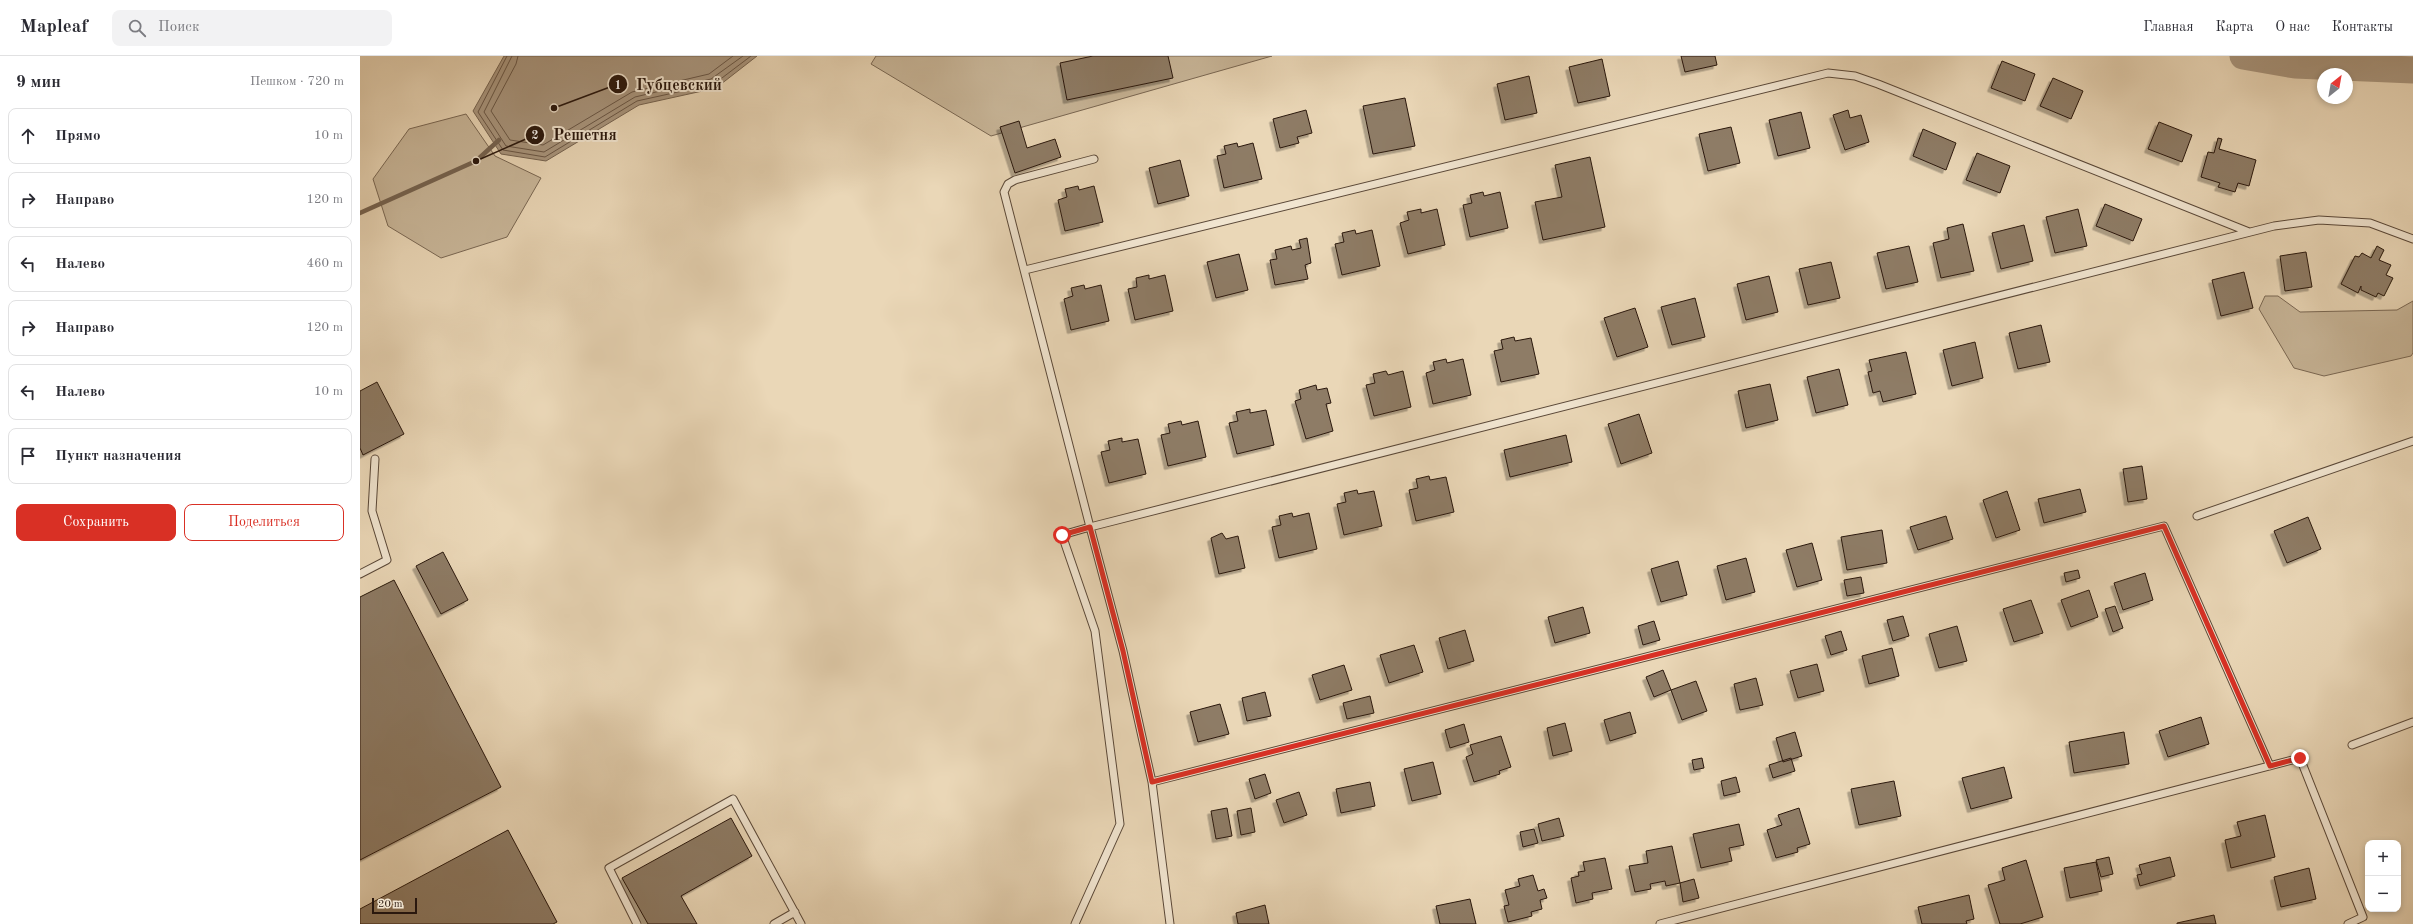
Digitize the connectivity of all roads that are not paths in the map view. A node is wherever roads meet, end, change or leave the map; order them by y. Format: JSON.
{"nodes":[{"id":1,"x":1094,"y":159,"type":"dead end"},
{"id":2,"x":2249,"y":232,"type":"junction"},
{"id":3,"x":2413,"y":239,"type":"edge"},
{"id":4,"x":1025,"y":270,"type":"junction"},
{"id":5,"x":2413,"y":441,"type":"edge"},
{"id":6,"x":375,"y":459,"type":"dead end"},
{"id":7,"x":2197,"y":516,"type":"dead end"},
{"id":8,"x":1090,"y":527,"type":"junction"},
{"id":9,"x":360,"y":574,"type":"edge"},
{"id":10,"x":2413,"y":722,"type":"edge"},
{"id":11,"x":2352,"y":745,"type":"dead end"},
{"id":12,"x":2270,"y":766,"type":"junction"},
{"id":13,"x":1152,"y":782,"type":"junction"},
{"id":14,"x":795,"y":912,"type":"junction"},
{"id":15,"x":637,"y":924,"type":"edge"},
{"id":16,"x":774,"y":924,"type":"edge"},
{"id":17,"x":801,"y":924,"type":"edge"},
{"id":18,"x":1075,"y":924,"type":"edge"},
{"id":19,"x":1170,"y":924,"type":"edge"},
{"id":20,"x":1660,"y":924,"type":"edge"},
{"id":21,"x":2348,"y":924,"type":"edge"}],
"edges":[{"from":1,"to":4,"type":"lane"},
{"from":2,"to":3,"type":"lane"},
{"from":2,"to":4,"type":"lane"},
{"from":2,"to":8,"type":"lane"},
{"from":4,"to":8,"type":"lane"},
{"from":5,"to":7,"type":"lane"},
{"from":6,"to":9,"type":"lane"},
{"from":8,"to":13,"type":"lane"},
{"from":8,"to":18,"type":"lane"},
{"from":10,"to":11,"type":"lane"},
{"from":12,"to":13,"type":"lane"},
{"from":12,"to":20,"type":"lane"},
{"from":12,"to":21,"type":"lane"},
{"from":13,"to":19,"type":"lane"},
{"from":14,"to":15,"type":"lane"},
{"from":14,"to":16,"type":"lane"},
{"from":14,"to":17,"type":"lane"}]}
